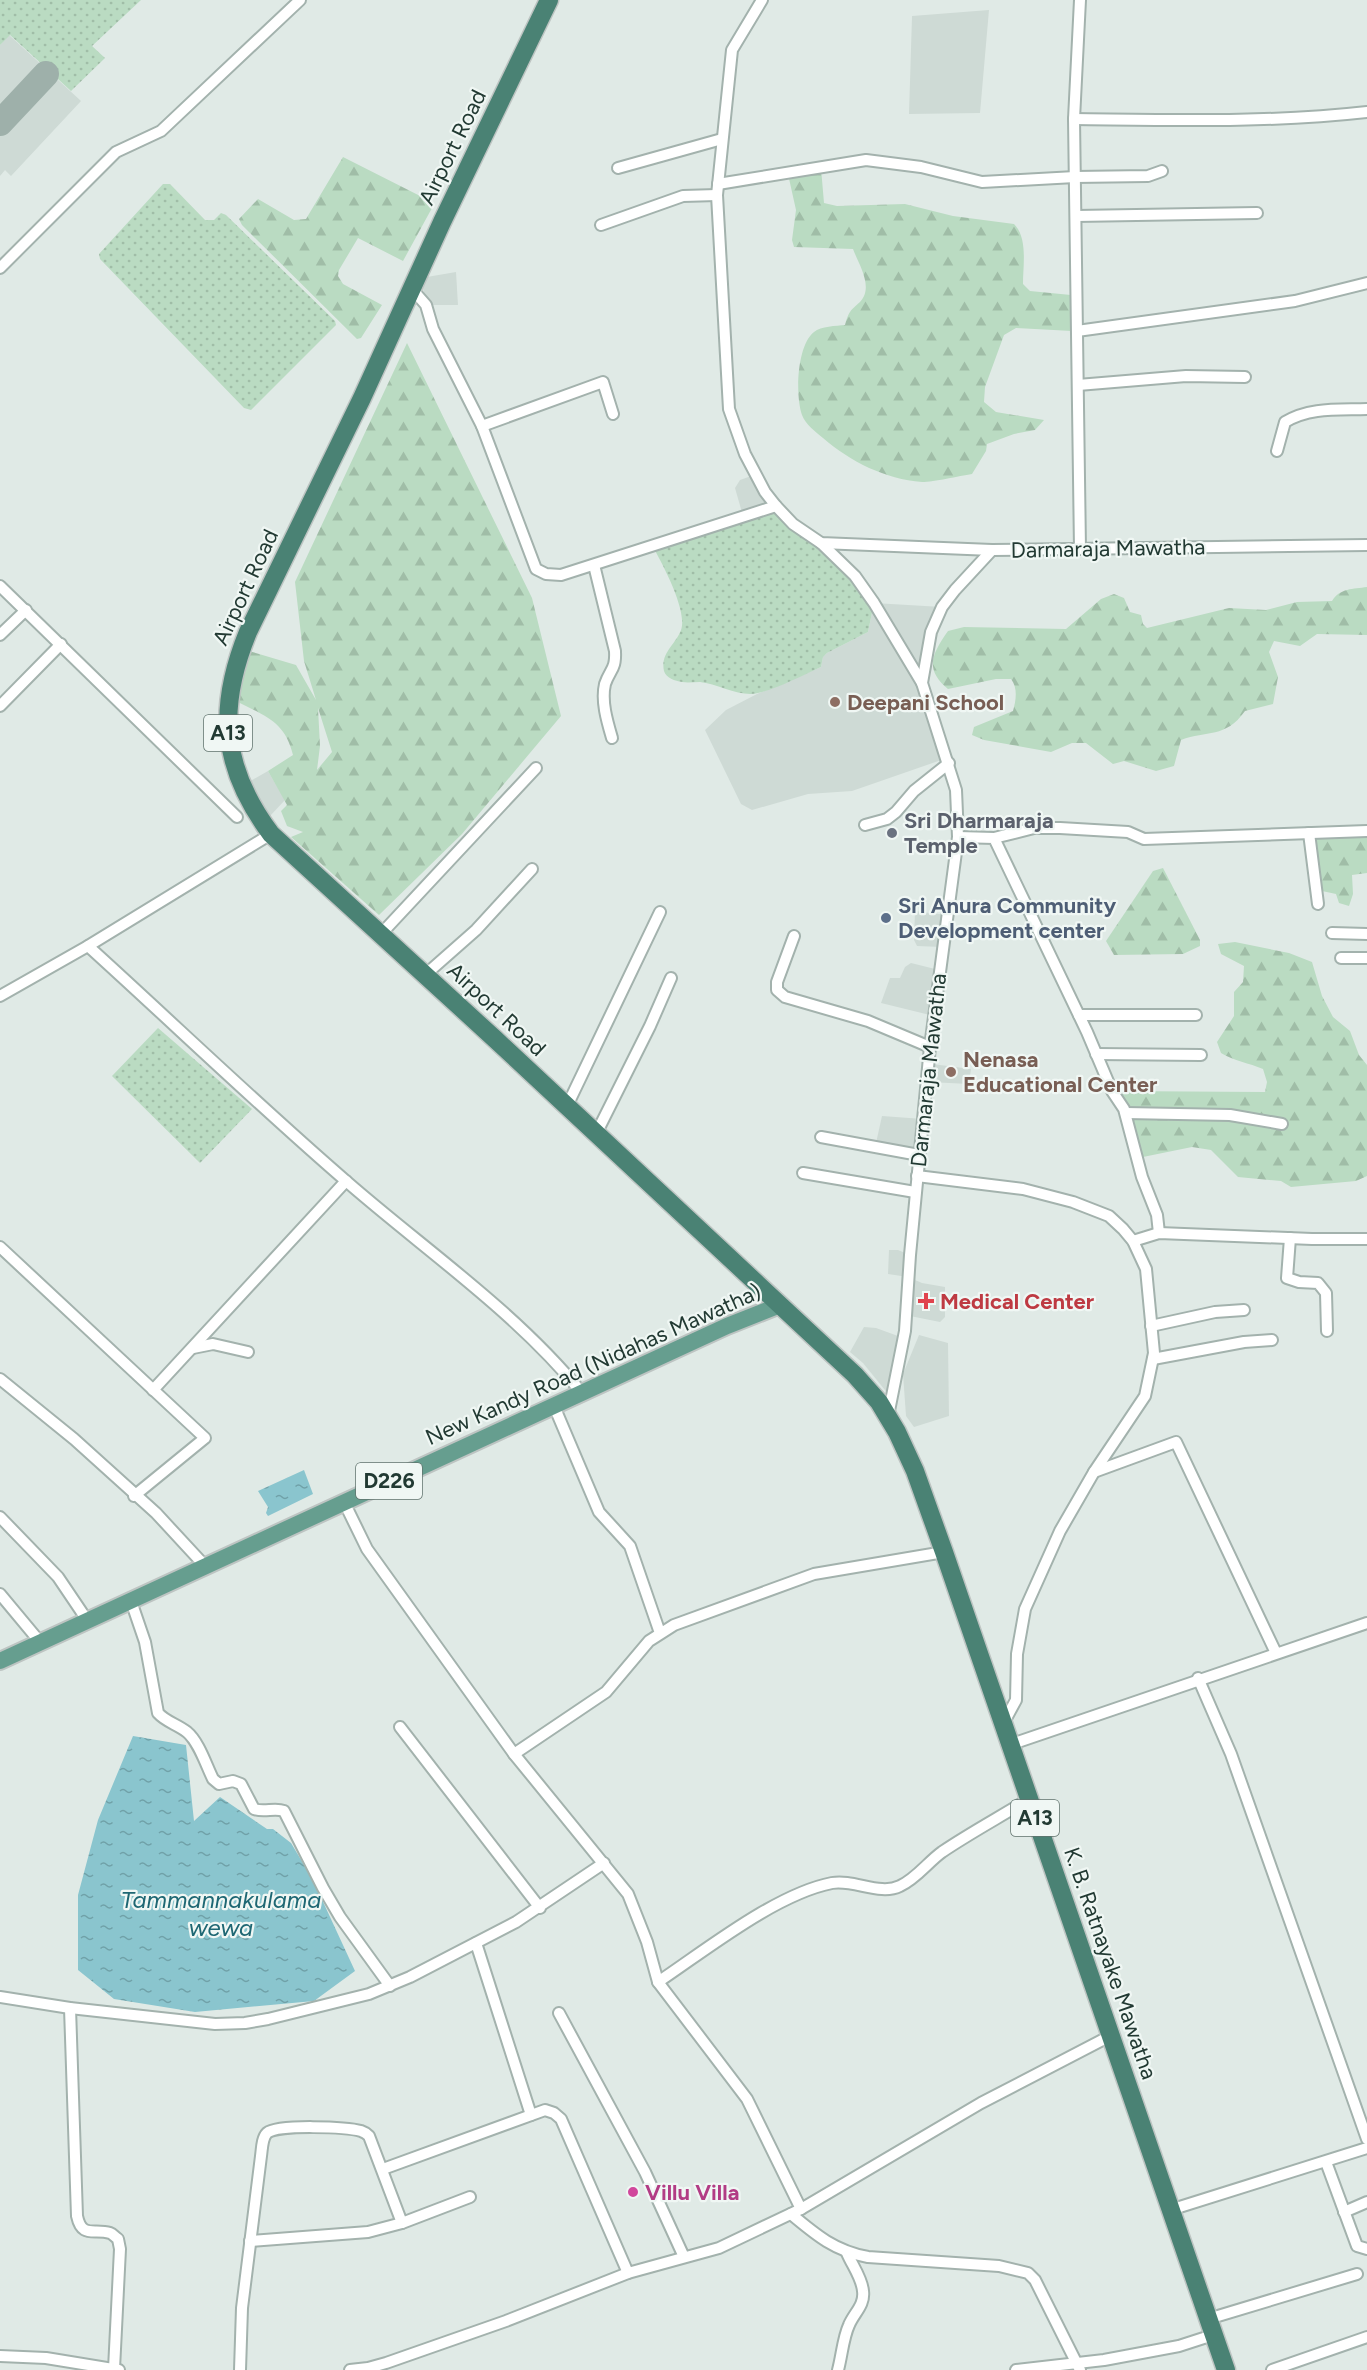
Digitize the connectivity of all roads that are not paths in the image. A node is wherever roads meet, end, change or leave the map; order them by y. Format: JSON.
{"nodes":[{"id":1,"x":300,"y":0,"type":"edge"},
{"id":2,"x":549,"y":0,"type":"edge"},
{"id":3,"x":762,"y":0,"type":"edge"},
{"id":4,"x":1080,"y":0,"type":"edge"},
{"id":5,"x":1367,"y":112,"type":"edge"},
{"id":6,"x":1074,"y":119,"type":"junction"},
{"id":7,"x":722,"y":140,"type":"junction"},
{"id":8,"x":618,"y":168,"type":"dead end"},
{"id":9,"x":1162,"y":171,"type":"dead end"},
{"id":10,"x":1075,"y":177,"type":"junction"},
{"id":11,"x":717,"y":189,"type":"junction"},
{"id":12,"x":1257,"y":213,"type":"dead end"},
{"id":13,"x":1076,"y":216,"type":"junction"},
{"id":14,"x":601,"y":225,"type":"dead end"},
{"id":15,"x":0,"y":268,"type":"edge"},
{"id":16,"x":1367,"y":283,"type":"edge"},
{"id":17,"x":412,"y":290,"type":"junction"},
{"id":18,"x":1077,"y":331,"type":"junction"},
{"id":19,"x":1245,"y":377,"type":"dead end"},
{"id":20,"x":1078,"y":386,"type":"junction"},
{"id":21,"x":1367,"y":409,"type":"edge"},
{"id":22,"x":613,"y":414,"type":"dead end"},
{"id":23,"x":482,"y":426,"type":"junction"},
{"id":24,"x":1277,"y":451,"type":"dead end"},
{"id":25,"x":776,"y":506,"type":"junction"},
{"id":26,"x":821,"y":543,"type":"junction"},
{"id":27,"x":1367,"y":544,"type":"edge"},
{"id":28,"x":1080,"y":549,"type":"junction"},
{"id":29,"x":992,"y":550,"type":"junction"},
{"id":30,"x":594,"y":564,"type":"junction"},
{"id":31,"x":0,"y":586,"type":"edge"},
{"id":32,"x":26,"y":610,"type":"junction"},
{"id":33,"x":0,"y":635,"type":"edge"},
{"id":34,"x":61,"y":644,"type":"junction"},
{"id":35,"x":922,"y":683,"type":"junction"},
{"id":36,"x":0,"y":706,"type":"edge"},
{"id":37,"x":612,"y":738,"type":"dead end"},
{"id":38,"x":949,"y":763,"type":"junction"},
{"id":39,"x":536,"y":768,"type":"dead end"},
{"id":40,"x":237,"y":817,"type":"dead end"},
{"id":41,"x":865,"y":825,"type":"dead end"},
{"id":42,"x":1367,"y":831,"type":"edge"},
{"id":43,"x":1309,"y":833,"type":"junction"},
{"id":44,"x":271,"y":834,"type":"junction"},
{"id":45,"x":958,"y":837,"type":"junction"},
{"id":46,"x":994,"y":838,"type":"junction"},
{"id":47,"x":532,"y":869,"type":"dead end"},
{"id":48,"x":1318,"y":904,"type":"dead end"},
{"id":49,"x":660,"y":912,"type":"dead end"},
{"id":50,"x":1332,"y":933,"type":"dead end"},
{"id":51,"x":381,"y":934,"type":"junction"},
{"id":52,"x":1367,"y":934,"type":"edge"},
{"id":53,"x":794,"y":936,"type":"dead end"},
{"id":54,"x":88,"y":946,"type":"junction"},
{"id":55,"x":1341,"y":958,"type":"dead end"},
{"id":56,"x":1367,"y":958,"type":"edge"},
{"id":57,"x":425,"y":975,"type":"junction"},
{"id":58,"x":671,"y":978,"type":"dead end"},
{"id":59,"x":0,"y":996,"type":"edge"},
{"id":60,"x":1079,"y":1015,"type":"junction"},
{"id":61,"x":1196,"y":1015,"type":"dead end"},
{"id":62,"x":930,"y":1047,"type":"junction"},
{"id":63,"x":1096,"y":1054,"type":"junction"},
{"id":64,"x":1201,"y":1055,"type":"dead end"},
{"id":65,"x":567,"y":1106,"type":"junction"},
{"id":66,"x":1126,"y":1113,"type":"junction"},
{"id":67,"x":1282,"y":1124,"type":"dead end"},
{"id":68,"x":596,"y":1134,"type":"junction"},
{"id":69,"x":821,"y":1137,"type":"dead end"},
{"id":70,"x":919,"y":1155,"type":"junction"},
{"id":71,"x":803,"y":1173,"type":"dead end"},
{"id":72,"x":917,"y":1176,"type":"junction"},
{"id":73,"x":346,"y":1181,"type":"junction"},
{"id":74,"x":915,"y":1192,"type":"junction"},
{"id":75,"x":1159,"y":1233,"type":"junction"},
{"id":76,"x":1290,"y":1238,"type":"junction"},
{"id":77,"x":1367,"y":1239,"type":"edge"},
{"id":78,"x":1133,"y":1241,"type":"junction"},
{"id":79,"x":0,"y":1247,"type":"edge"},
{"id":80,"x":780,"y":1305,"type":"junction"},
{"id":81,"x":1244,"y":1310,"type":"dead end"},
{"id":82,"x":1151,"y":1326,"type":"junction"},
{"id":83,"x":1327,"y":1331,"type":"dead end"},
{"id":84,"x":1272,"y":1340,"type":"dead end"},
{"id":85,"x":193,"y":1348,"type":"junction"},
{"id":86,"x":249,"y":1352,"type":"dead end"},
{"id":87,"x":1153,"y":1359,"type":"junction"},
{"id":88,"x":0,"y":1379,"type":"edge"},
{"id":89,"x":153,"y":1390,"type":"junction"},
{"id":90,"x":582,"y":1393,"type":"junction"},
{"id":91,"x":554,"y":1406,"type":"junction"},
{"id":92,"x":888,"y":1416,"type":"junction"},
{"id":93,"x":1094,"y":1472,"type":"junction"},
{"id":94,"x":134,"y":1496,"type":"junction"},
{"id":95,"x":344,"y":1502,"type":"junction"},
{"id":96,"x":0,"y":1517,"type":"edge"},
{"id":97,"x":945,"y":1552,"type":"junction"},
{"id":98,"x":205,"y":1566,"type":"junction"},
{"id":99,"x":0,"y":1594,"type":"edge"},
{"id":100,"x":132,"y":1600,"type":"junction"},
{"id":101,"x":87,"y":1620,"type":"junction"},
{"id":102,"x":1367,"y":1623,"type":"edge"},
{"id":103,"x":660,"y":1632,"type":"junction"},
{"id":104,"x":40,"y":1642,"type":"junction"},
{"id":105,"x":1276,"y":1653,"type":"junction"},
{"id":106,"x":0,"y":1661,"type":"edge"},
{"id":107,"x":1198,"y":1678,"type":"junction"},
{"id":108,"x":1003,"y":1725,"type":"junction"},
{"id":109,"x":400,"y":1727,"type":"dead end"},
{"id":110,"x":1009,"y":1744,"type":"junction"},
{"id":111,"x":514,"y":1754,"type":"junction"},
{"id":112,"x":1029,"y":1799,"type":"junction"},
{"id":113,"x":604,"y":1863,"type":"junction"},
{"id":114,"x":540,"y":1908,"type":"junction"},
{"id":115,"x":476,"y":1943,"type":"junction"},
{"id":116,"x":658,"y":1982,"type":"junction"},
{"id":117,"x":390,"y":1986,"type":"junction"},
{"id":118,"x":0,"y":1997,"type":"edge"},
{"id":119,"x":70,"y":2008,"type":"junction"},
{"id":120,"x":559,"y":2013,"type":"dead end"},
{"id":121,"x":1110,"y":2036,"type":"junction"},
{"id":122,"x":531,"y":2115,"type":"junction"},
{"id":123,"x":1367,"y":2139,"type":"edge"},
{"id":124,"x":1367,"y":2148,"type":"edge"},
{"id":125,"x":1326,"y":2162,"type":"junction"},
{"id":126,"x":383,"y":2169,"type":"junction"},
{"id":127,"x":470,"y":2198,"type":"dead end"},
{"id":128,"x":1367,"y":2202,"type":"edge"},
{"id":129,"x":1170,"y":2210,"type":"junction"},
{"id":130,"x":796,"y":2212,"type":"junction"},
{"id":131,"x":1344,"y":2212,"type":"junction"},
{"id":132,"x":402,"y":2223,"type":"junction"},
{"id":133,"x":250,"y":2241,"type":"junction"},
{"id":134,"x":1367,"y":2249,"type":"edge"},
{"id":135,"x":847,"y":2253,"type":"junction"},
{"id":136,"x":684,"y":2258,"type":"junction"},
{"id":137,"x":628,"y":2273,"type":"junction"},
{"id":138,"x":1358,"y":2274,"type":"dead end"},
{"id":139,"x":1210,"y":2327,"type":"junction"},
{"id":140,"x":1367,"y":2337,"type":"edge"},
{"id":141,"x":0,"y":2356,"type":"edge"},
{"id":142,"x":386,"y":2367,"type":"edge"},
{"id":143,"x":1078,"y":2367,"type":"edge"},
{"id":144,"x":117,"y":2370,"type":"edge"},
{"id":145,"x":240,"y":2370,"type":"edge"},
{"id":146,"x":350,"y":2370,"type":"edge"},
{"id":147,"x":838,"y":2370,"type":"edge"},
{"id":148,"x":1016,"y":2370,"type":"edge"},
{"id":149,"x":1226,"y":2370,"type":"edge"},
{"id":150,"x":1272,"y":2370,"type":"edge"}],
"edges":[{"from":1,"to":15,"type":"street"},
{"from":2,"to":17,"type":"highway","name":"Airport Road","number":"A13"},
{"from":3,"to":7,"type":"street"},
{"from":4,"to":6,"type":"street"},
{"from":5,"to":6,"type":"street"},
{"from":6,"to":10,"type":"street"},
{"from":7,"to":8,"type":"street"},
{"from":7,"to":11,"type":"street"},
{"from":9,"to":10,"type":"street"},
{"from":10,"to":11,"type":"street"},
{"from":10,"to":13,"type":"street"},
{"from":11,"to":14,"type":"street"},
{"from":11,"to":25,"type":"street"},
{"from":12,"to":13,"type":"street"},
{"from":13,"to":18,"type":"street"},
{"from":16,"to":18,"type":"street"},
{"from":17,"to":23,"type":"street"},
{"from":17,"to":44,"type":"highway","name":"Airport Road","number":"A13"},
{"from":18,"to":20,"type":"street"},
{"from":19,"to":20,"type":"street"},
{"from":20,"to":28,"type":"street"},
{"from":21,"to":24,"type":"street"},
{"from":22,"to":23,"type":"street"},
{"from":23,"to":30,"type":"street"},
{"from":25,"to":26,"type":"street"},
{"from":25,"to":30,"type":"street"},
{"from":26,"to":29,"type":"street"},
{"from":26,"to":35,"type":"street"},
{"from":27,"to":28,"type":"street","name":"Darmaraja Mawatha"},
{"from":28,"to":29,"type":"street","name":"Darmaraja Mawatha"},
{"from":29,"to":35,"type":"street","name":"Darmaraja Mawatha"},
{"from":30,"to":37,"type":"street"},
{"from":31,"to":32,"type":"street"},
{"from":32,"to":33,"type":"street"},
{"from":32,"to":34,"type":"street"},
{"from":34,"to":36,"type":"street"},
{"from":34,"to":40,"type":"street"},
{"from":35,"to":38,"type":"street","name":"Darmaraja Mawatha"},
{"from":38,"to":41,"type":"street"},
{"from":38,"to":45,"type":"street","name":"Darmaraja Mawatha"},
{"from":39,"to":51,"type":"street"},
{"from":42,"to":43,"type":"street"},
{"from":43,"to":46,"type":"street"},
{"from":43,"to":48,"type":"street"},
{"from":44,"to":51,"type":"highway","name":"Airport Road","number":"A13"},
{"from":44,"to":54,"type":"street"},
{"from":45,"to":46,"type":"street"},
{"from":45,"to":62,"type":"street","name":"Darmaraja Mawatha"},
{"from":46,"to":60,"type":"street"},
{"from":47,"to":57,"type":"street"},
{"from":49,"to":65,"type":"street"},
{"from":50,"to":52,"type":"street"},
{"from":51,"to":57,"type":"highway","name":"Airport Road","number":"A13"},
{"from":53,"to":62,"type":"street"},
{"from":54,"to":59,"type":"street"},
{"from":54,"to":73,"type":"street"},
{"from":55,"to":56,"type":"street"},
{"from":57,"to":65,"type":"highway","name":"Airport Road","number":"A13"},
{"from":58,"to":68,"type":"street"},
{"from":60,"to":61,"type":"street"},
{"from":60,"to":63,"type":"street"},
{"from":62,"to":70,"type":"street","name":"Darmaraja Mawatha"},
{"from":63,"to":64,"type":"street"},
{"from":63,"to":66,"type":"street"},
{"from":65,"to":68,"type":"highway","name":"Airport Road","number":"A13"},
{"from":66,"to":67,"type":"street"},
{"from":66,"to":75,"type":"street"},
{"from":68,"to":80,"type":"highway","name":"Airport Road","number":"A13"},
{"from":69,"to":70,"type":"street"},
{"from":70,"to":72,"type":"street","name":"Darmaraja Mawatha"},
{"from":71,"to":74,"type":"street"},
{"from":72,"to":74,"type":"street","name":"Darmaraja Mawatha"},
{"from":72,"to":78,"type":"street"},
{"from":73,"to":85,"type":"street"},
{"from":73,"to":90,"type":"street"},
{"from":74,"to":92,"type":"street","name":"Darmaraja Mawatha"},
{"from":75,"to":76,"type":"street"},
{"from":75,"to":78,"type":"street"},
{"from":76,"to":77,"type":"street"},
{"from":76,"to":83,"type":"street"},
{"from":78,"to":82,"type":"street"},
{"from":79,"to":89,"type":"street"},
{"from":80,"to":90,"type":"main road","name":"New Kandy Road (Nidahas Mawatha)","number":"D226"},
{"from":80,"to":92,"type":"highway","name":"K. B. Ratnayake Mawatha","number":"A13"},
{"from":81,"to":82,"type":"street"},
{"from":82,"to":87,"type":"street"},
{"from":84,"to":87,"type":"street"},
{"from":85,"to":86,"type":"street"},
{"from":85,"to":89,"type":"street"},
{"from":87,"to":93,"type":"street"},
{"from":88,"to":94,"type":"street"},
{"from":89,"to":94,"type":"street"},
{"from":90,"to":91,"type":"main road","name":"New Kandy Road (Nidahas Mawatha)","number":"D226"},
{"from":91,"to":95,"type":"main road","name":"New Kandy Road (Nidahas Mawatha)","number":"D226"},
{"from":91,"to":103,"type":"street"},
{"from":92,"to":97,"type":"highway","name":"K. B. Ratnayake Mawatha","number":"A13"},
{"from":93,"to":105,"type":"street"},
{"from":93,"to":108,"type":"street"},
{"from":94,"to":98,"type":"street"},
{"from":95,"to":98,"type":"main road","name":"New Kandy Road (Nidahas Mawatha)","number":"D226"},
{"from":95,"to":111,"type":"street"},
{"from":96,"to":101,"type":"street"},
{"from":97,"to":103,"type":"street"},
{"from":97,"to":108,"type":"highway","name":"K. B. Ratnayake Mawatha","number":"A13"},
{"from":98,"to":100,"type":"main road","name":"New Kandy Road (Nidahas Mawatha)","number":"D226"},
{"from":99,"to":104,"type":"street"},
{"from":100,"to":101,"type":"main road","name":"New Kandy Road (Nidahas Mawatha)","number":"D226"},
{"from":100,"to":117,"type":"street"},
{"from":101,"to":104,"type":"main road","name":"New Kandy Road (Nidahas Mawatha)","number":"D226"},
{"from":102,"to":105,"type":"street"},
{"from":103,"to":111,"type":"street"},
{"from":104,"to":106,"type":"main road","name":"New Kandy Road (Nidahas Mawatha)","number":"D226"},
{"from":105,"to":107,"type":"street"},
{"from":107,"to":110,"type":"street"},
{"from":107,"to":123,"type":"street"},
{"from":108,"to":110,"type":"highway","name":"K. B. Ratnayake Mawatha","number":"A13"},
{"from":109,"to":114,"type":"street"},
{"from":110,"to":112,"type":"highway","name":"K. B. Ratnayake Mawatha","number":"A13"},
{"from":111,"to":113,"type":"street"},
{"from":112,"to":116,"type":"street"},
{"from":112,"to":121,"type":"highway","name":"K. B. Ratnayake Mawatha","number":"A13"},
{"from":113,"to":114,"type":"street"},
{"from":113,"to":116,"type":"street"},
{"from":114,"to":115,"type":"street"},
{"from":115,"to":117,"type":"street"},
{"from":115,"to":122,"type":"street"},
{"from":116,"to":130,"type":"street"},
{"from":117,"to":119,"type":"street"},
{"from":118,"to":119,"type":"street"},
{"from":119,"to":144,"type":"street"},
{"from":120,"to":136,"type":"street"},
{"from":121,"to":129,"type":"highway","name":"K. B. Ratnayake Mawatha","number":"A13"},
{"from":121,"to":130,"type":"street"},
{"from":122,"to":126,"type":"street"},
{"from":122,"to":137,"type":"street"},
{"from":124,"to":125,"type":"street"},
{"from":125,"to":129,"type":"street"},
{"from":125,"to":131,"type":"street"},
{"from":126,"to":132,"type":"street"},
{"from":126,"to":133,"type":"street"},
{"from":127,"to":132,"type":"street"},
{"from":128,"to":131,"type":"street"},
{"from":129,"to":139,"type":"highway","name":"K. B. Ratnayake Mawatha","number":"A13"},
{"from":130,"to":135,"type":"street"},
{"from":130,"to":136,"type":"street"},
{"from":131,"to":134,"type":"street"},
{"from":132,"to":133,"type":"street"},
{"from":133,"to":145,"type":"street"},
{"from":135,"to":143,"type":"street"},
{"from":135,"to":147,"type":"street"},
{"from":136,"to":137,"type":"street"},
{"from":137,"to":142,"type":"street"},
{"from":138,"to":139,"type":"street"},
{"from":139,"to":143,"type":"street"},
{"from":139,"to":149,"type":"highway","name":"K. B. Ratnayake Mawatha","number":"A13"},
{"from":140,"to":150,"type":"street"},
{"from":141,"to":144,"type":"street"},
{"from":142,"to":146,"type":"street"},
{"from":143,"to":148,"type":"street"}]}
